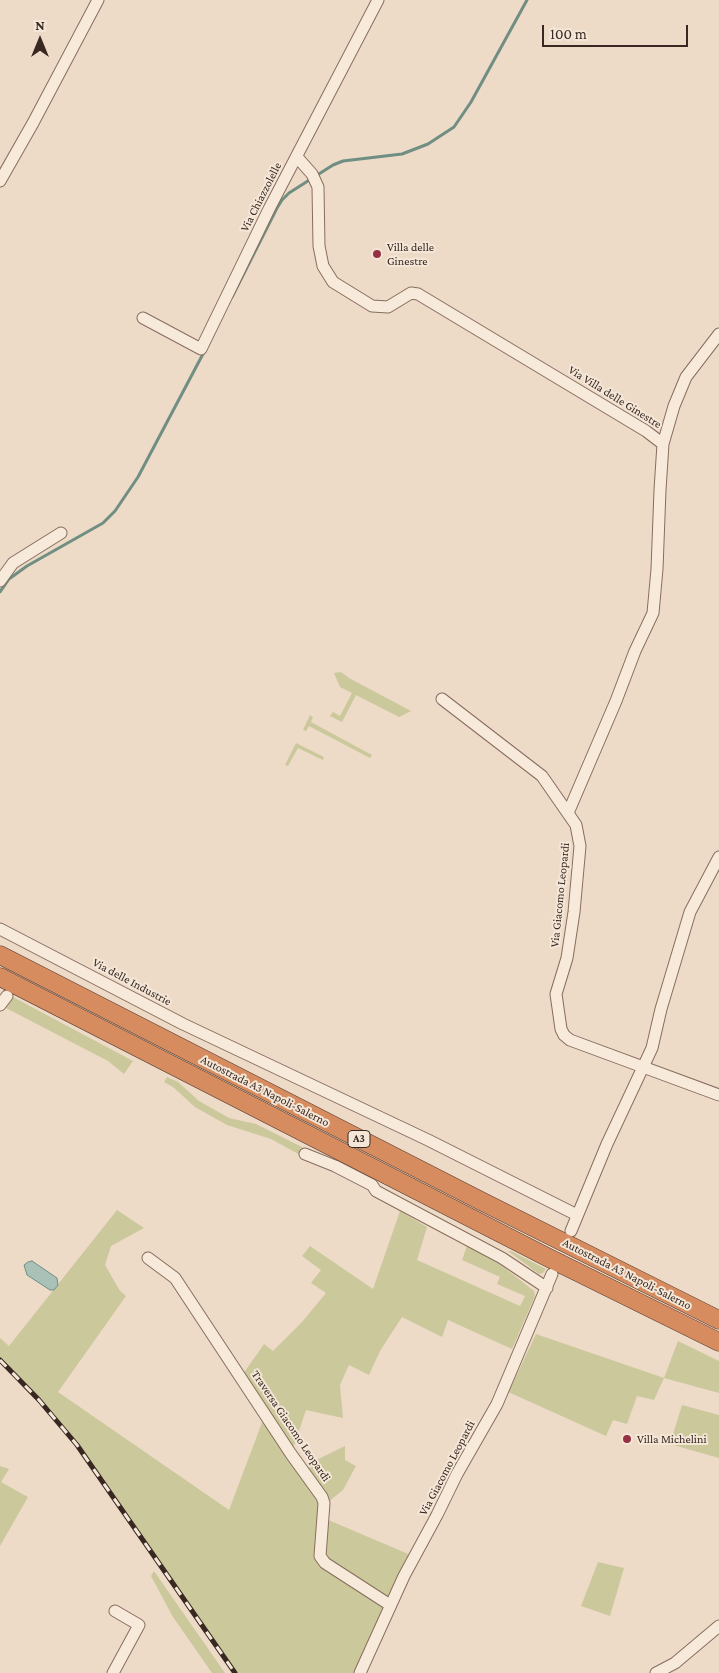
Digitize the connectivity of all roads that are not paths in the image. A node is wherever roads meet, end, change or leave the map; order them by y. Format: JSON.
{"nodes":[{"id":1,"x":98,"y":0,"type":"edge"},
{"id":2,"x":378,"y":0,"type":"edge"},
{"id":3,"x":297,"y":157,"type":"junction"},
{"id":4,"x":0,"y":181,"type":"edge"},
{"id":5,"x":143,"y":318,"type":"dead end"},
{"id":6,"x":719,"y":334,"type":"edge"},
{"id":7,"x":663,"y":444,"type":"junction"},
{"id":8,"x":61,"y":533,"type":"dead end"},
{"id":9,"x":0,"y":581,"type":"edge"},
{"id":10,"x":442,"y":699,"type":"dead end"},
{"id":11,"x":568,"y":813,"type":"junction"},
{"id":12,"x":719,"y":857,"type":"edge"},
{"id":13,"x":0,"y":929,"type":"edge"},
{"id":14,"x":0,"y":955,"type":"edge"},
{"id":15,"x":0,"y":977,"type":"edge"},
{"id":16,"x":644,"y":1068,"type":"junction"},
{"id":17,"x":719,"y":1095,"type":"edge"},
{"id":18,"x":305,"y":1154,"type":"dead end"},
{"id":19,"x":577,"y":1215,"type":"junction"},
{"id":20,"x":571,"y":1231,"type":"dead end"},
{"id":21,"x":148,"y":1258,"type":"dead end"},
{"id":22,"x":552,"y":1274,"type":"dead end"},
{"id":23,"x":547,"y":1288,"type":"junction"},
{"id":24,"x":719,"y":1320,"type":"edge"},
{"id":25,"x":719,"y":1342,"type":"edge"},
{"id":26,"x":390,"y":1605,"type":"junction"},
{"id":27,"x":115,"y":1611,"type":"dead end"},
{"id":28,"x":719,"y":1626,"type":"edge"},
{"id":29,"x":113,"y":1673,"type":"edge"},
{"id":30,"x":360,"y":1673,"type":"edge"},
{"id":31,"x":656,"y":1673,"type":"edge"}],
"edges":[{"from":1,"to":4,"type":"street"},
{"from":2,"to":3,"type":"street","name":"Via Chiazzolelle"},
{"from":3,"to":5,"type":"street","name":"Via Chiazzolelle"},
{"from":3,"to":7,"type":"street","name":"Via Villa delle Ginestre"},
{"from":6,"to":7,"type":"street"},
{"from":7,"to":11,"type":"street","name":"Via Villa delle Ginestre"},
{"from":8,"to":9,"type":"street"},
{"from":10,"to":11,"type":"street","name":"Via Giacomo Leopardi"},
{"from":11,"to":16,"type":"street","name":"Via Giacomo Leopardi"},
{"from":12,"to":16,"type":"street"},
{"from":13,"to":19,"type":"street","name":"Via delle Industrie"},
{"from":14,"to":24,"type":"highway","name":"Autostrada A3 Napoli-Salerno","number":"A3"},
{"from":15,"to":25,"type":"highway","name":"Autostrada A3 Napoli-Salerno","number":"A3"},
{"from":16,"to":17,"type":"street","name":"Via Giacomo Leopardi"},
{"from":16,"to":19,"type":"street"},
{"from":18,"to":23,"type":"street"},
{"from":19,"to":20,"type":"street"},
{"from":21,"to":26,"type":"street","name":"Traversa Giacomo Leopardi"},
{"from":22,"to":23,"type":"street","name":"Via Giacomo Leopardi"},
{"from":23,"to":26,"type":"street","name":"Via Giacomo Leopardi"},
{"from":26,"to":30,"type":"street","name":"Via Giacomo Leopardi"},
{"from":27,"to":29,"type":"street"},
{"from":28,"to":31,"type":"street"}]}
